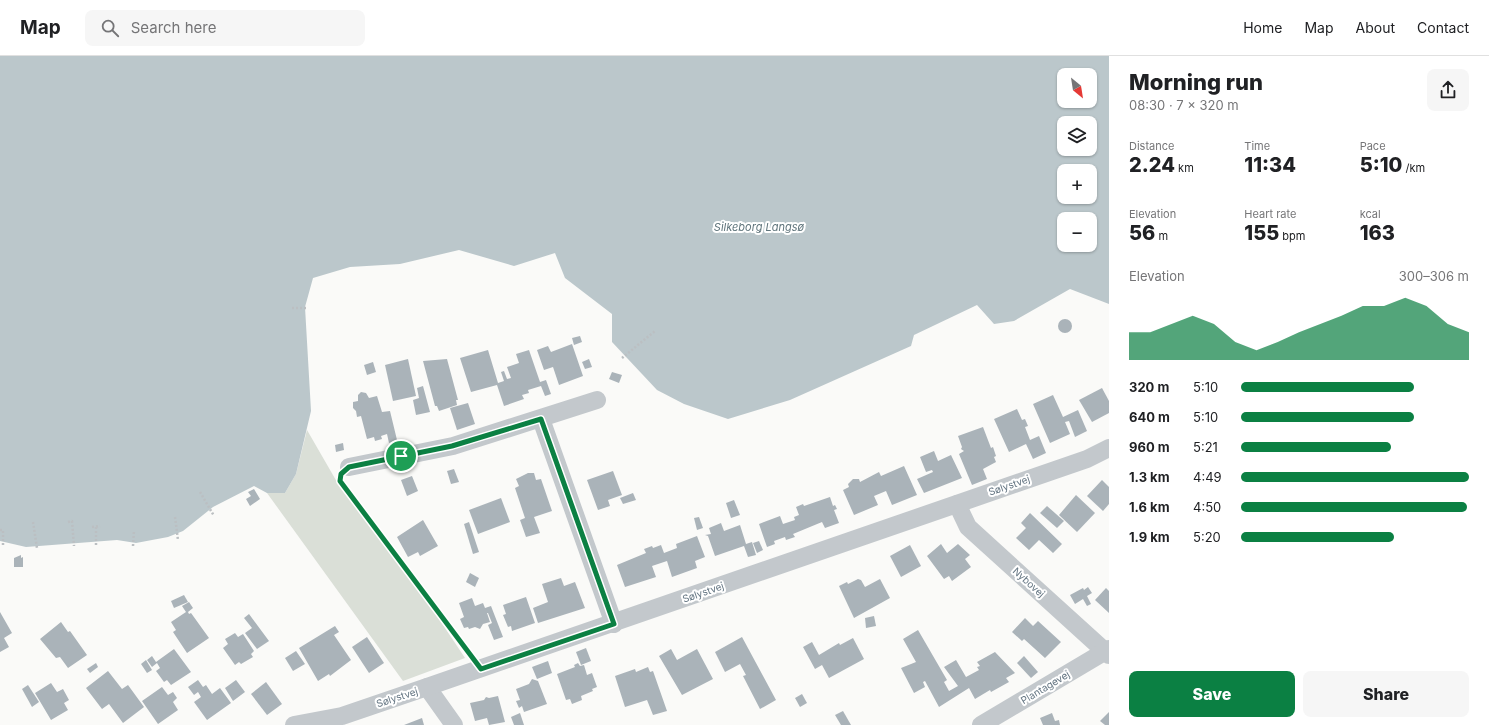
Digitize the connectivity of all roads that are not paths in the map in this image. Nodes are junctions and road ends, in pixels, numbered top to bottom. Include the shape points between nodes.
1 (597, 400) dead end
2 (541, 419) junction
3 (1109, 448) edge
4 (349, 467) road end
5 (957, 504) junction
6 (614, 624) junction
7 (1108, 652) edge
8 (427, 687) junction
9 (294, 725) edge
10 (454, 725) edge
11 (981, 725) edge

1 - 2 street
2 - 4 street via 452,446
2 - 6 street
3 - 5 street, Sølystvej
5 - 6 street, Sølystvej
5 - 7 street, Nybovej via 968,527
6 - 8 street, Sølystvej
7 - 11 street, Plantagevej
8 - 9 street, Sølystvej via 342,716
8 - 10 street

